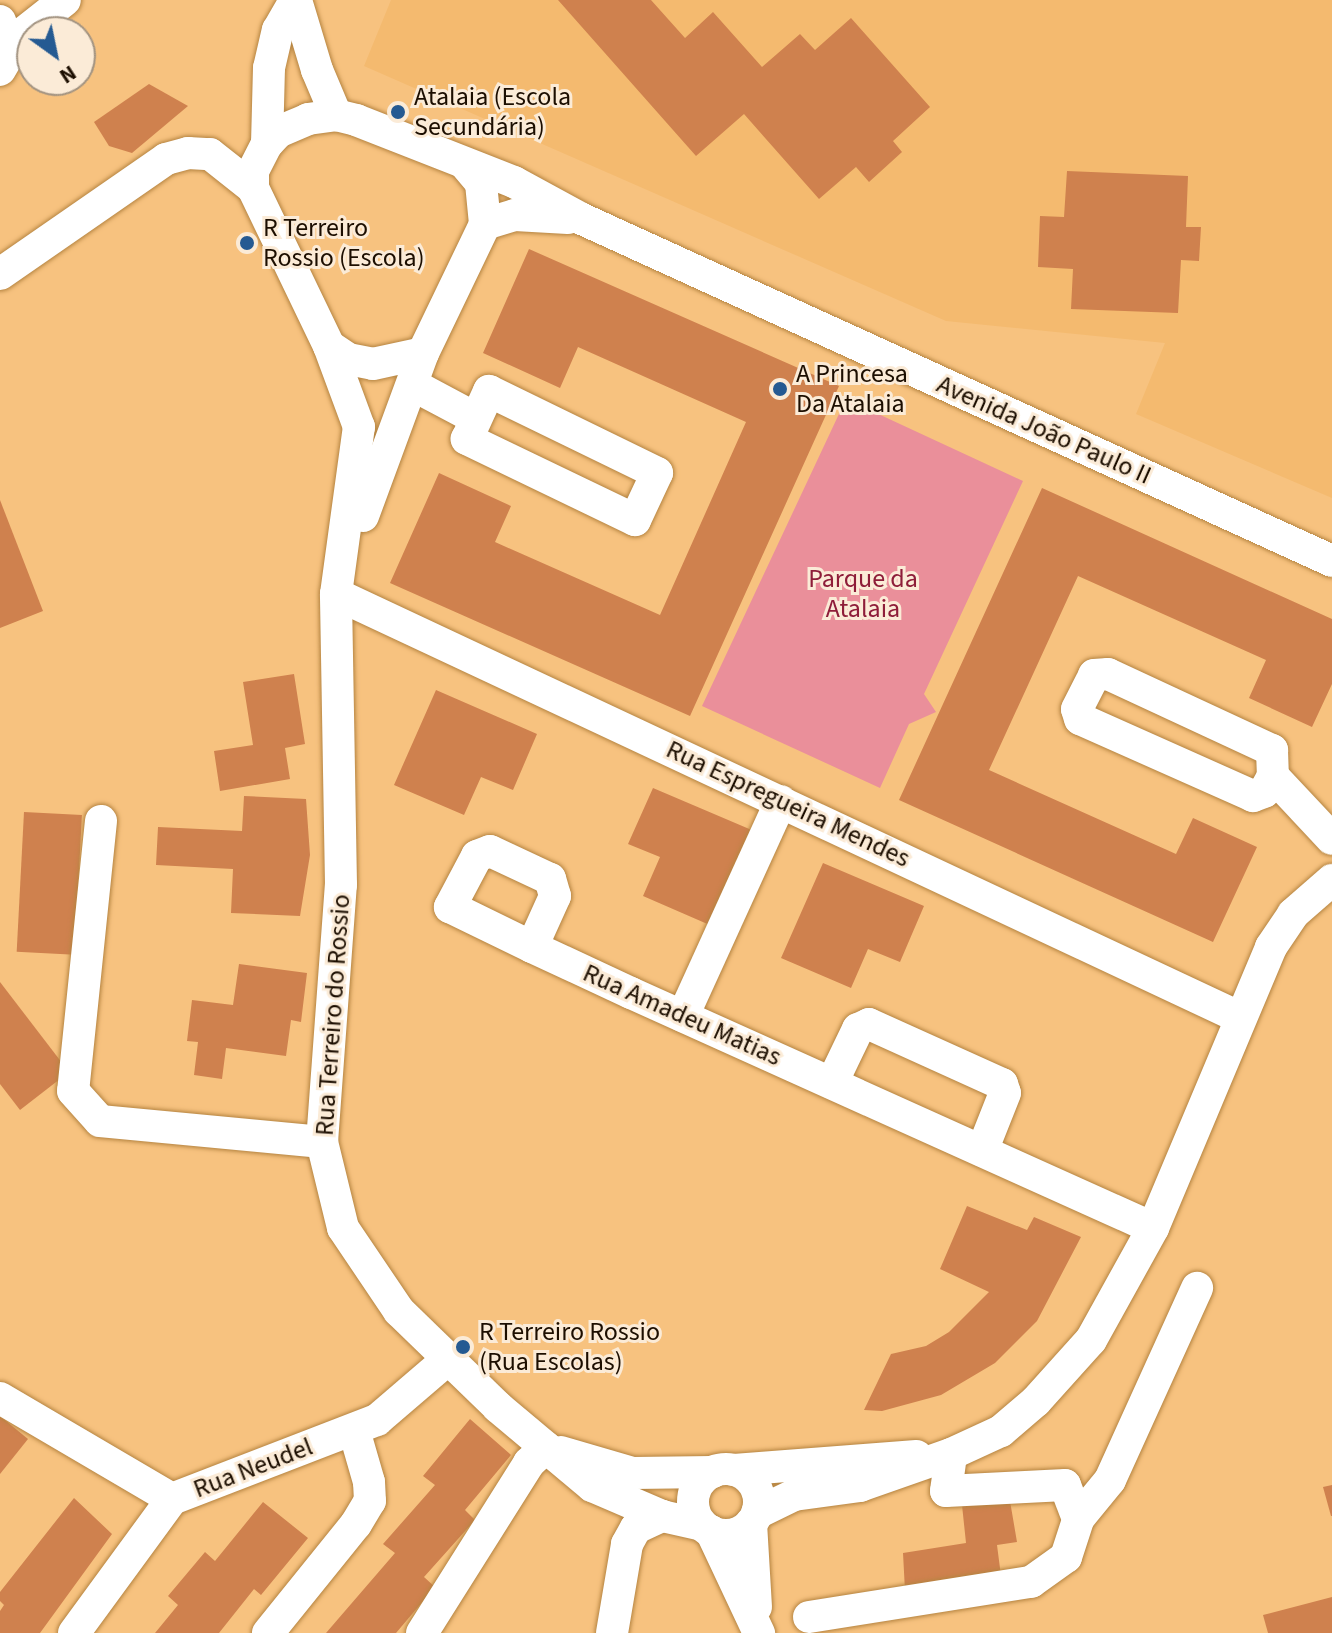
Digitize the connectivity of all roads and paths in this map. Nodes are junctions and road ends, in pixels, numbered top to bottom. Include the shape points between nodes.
1 (65, 0) edge
2 (296, 0) edge
3 (3, 45) edge
4 (336, 115) junction
5 (267, 144) junction
6 (466, 165) junction
7 (253, 188) junction
8 (582, 219) junction
9 (485, 224) junction
10 (0, 274) edge
11 (329, 346) junction
12 (423, 353) junction
13 (413, 385) junction
14 (475, 418) junction
15 (1332, 561) edge
16 (336, 594) junction
17 (1273, 776) junction
18 (781, 801) junction
19 (101, 821) dead end
20 (1332, 839) edge
21 (1332, 880) edge
22 (532, 947) junction
23 (683, 1016) junction
24 (1239, 1017) junction
25 (832, 1083) junction
26 (322, 1142) junction
27 (982, 1151) junction
28 (1153, 1228) junction
29 (1197, 1288) dead end
30 (447, 1360) junction
31 (0, 1398) edge
32 (354, 1430) junction
33 (546, 1447) junction
34 (951, 1454) junction
35 (723, 1471) junction
36 (172, 1499) junction
37 (662, 1516) junction
38 (754, 1518) junction
39 (1078, 1519) junction
40 (707, 1528) junction
41 (809, 1617) dead end
42 (74, 1633) edge
43 (268, 1633) edge
44 (422, 1633) edge
45 (612, 1633) edge
46 (759, 1633) edge

1 - 3 street
2 - 4 street
2 - 5 street via 278,30 269,68
4 - 5 street via 308,119 278,132
4 - 6 street
5 - 7 street via 253,171
6 - 8 street, Avenida João Paulo II via 514,182
6 - 9 street via 481,183
7 - 10 street via 210,154 166,159
7 - 11 street
8 - 9 street, Avenida João Paulo II via 515,215
8 - 15 street, Avenida João Paulo II
9 - 12 street
11 - 12 street via 348,359 373,364
11 - 16 street, Rua Terreiro do Rossio via 359,427
12 - 13 street, Rua Terreiro do Rossio
13 - 14 street
13 - 16 street, Rua Terreiro do Rossio
14 - 14 street via 467,439 635,520 657,473 489,391
16 - 18 street, Rua Espregueira Mendes
16 - 26 street, Rua Terreiro do Rossio via 341,885
17 - 17 street via 1264,792 1253,796 1080,719 1077,709 1094,675 1108,674 1272,750
17 - 20 street
18 - 23 street
18 - 24 street, Rua Espregueira Mendes
19 - 26 street via 73,1091 100,1121
21 - 24 street via 1293,914 1271,947
22 - 22 street, Rua Amadeu Matias via 450,907 477,856 490,851 550,879 555,896
22 - 23 street, Rua Amadeu Matias
23 - 25 street, Rua Amadeu Matias
24 - 28 street
25 - 27 street, Rua Amadeu Matias
25 - 27 street via 858,1029 869,1024 1002,1084 1005,1093
26 - 30 street, Rua Terreiro do Rossio via 343,1228 399,1311
27 - 28 street, Rua Amadeu Matias
28 - 34 street via 1091,1340 1001,1431
29 - 39 street via 1110,1480
30 - 32 street, Rua Neudel via 377,1420
30 - 33 street, Rua Terreiro do Rossio
31 - 36 street
32 - 36 street, Rua Neudel
32 - 43 street via 370,1501
33 - 35 street via 633,1473
33 - 37 street, Rua Terreiro do Rossio via 592,1486
33 - 44 street via 529,1463
34 - 35 street
34 - 38 street via 860,1486 794,1495
34 - 39 street via 946,1491 1065,1485
35 - 38 street via 753,1482 758,1492
35 - 40 street via 704,1478 694,1496 696,1516
36 - 42 street, Rua Neudel
37 - 40 street, Rua Terreiro do Rossio
37 - 45 street via 636,1528 627,1544
38 - 40 street via 733,1534
38 - 46 street
39 - 41 street via 1066,1557 1031,1582
40 - 46 street

